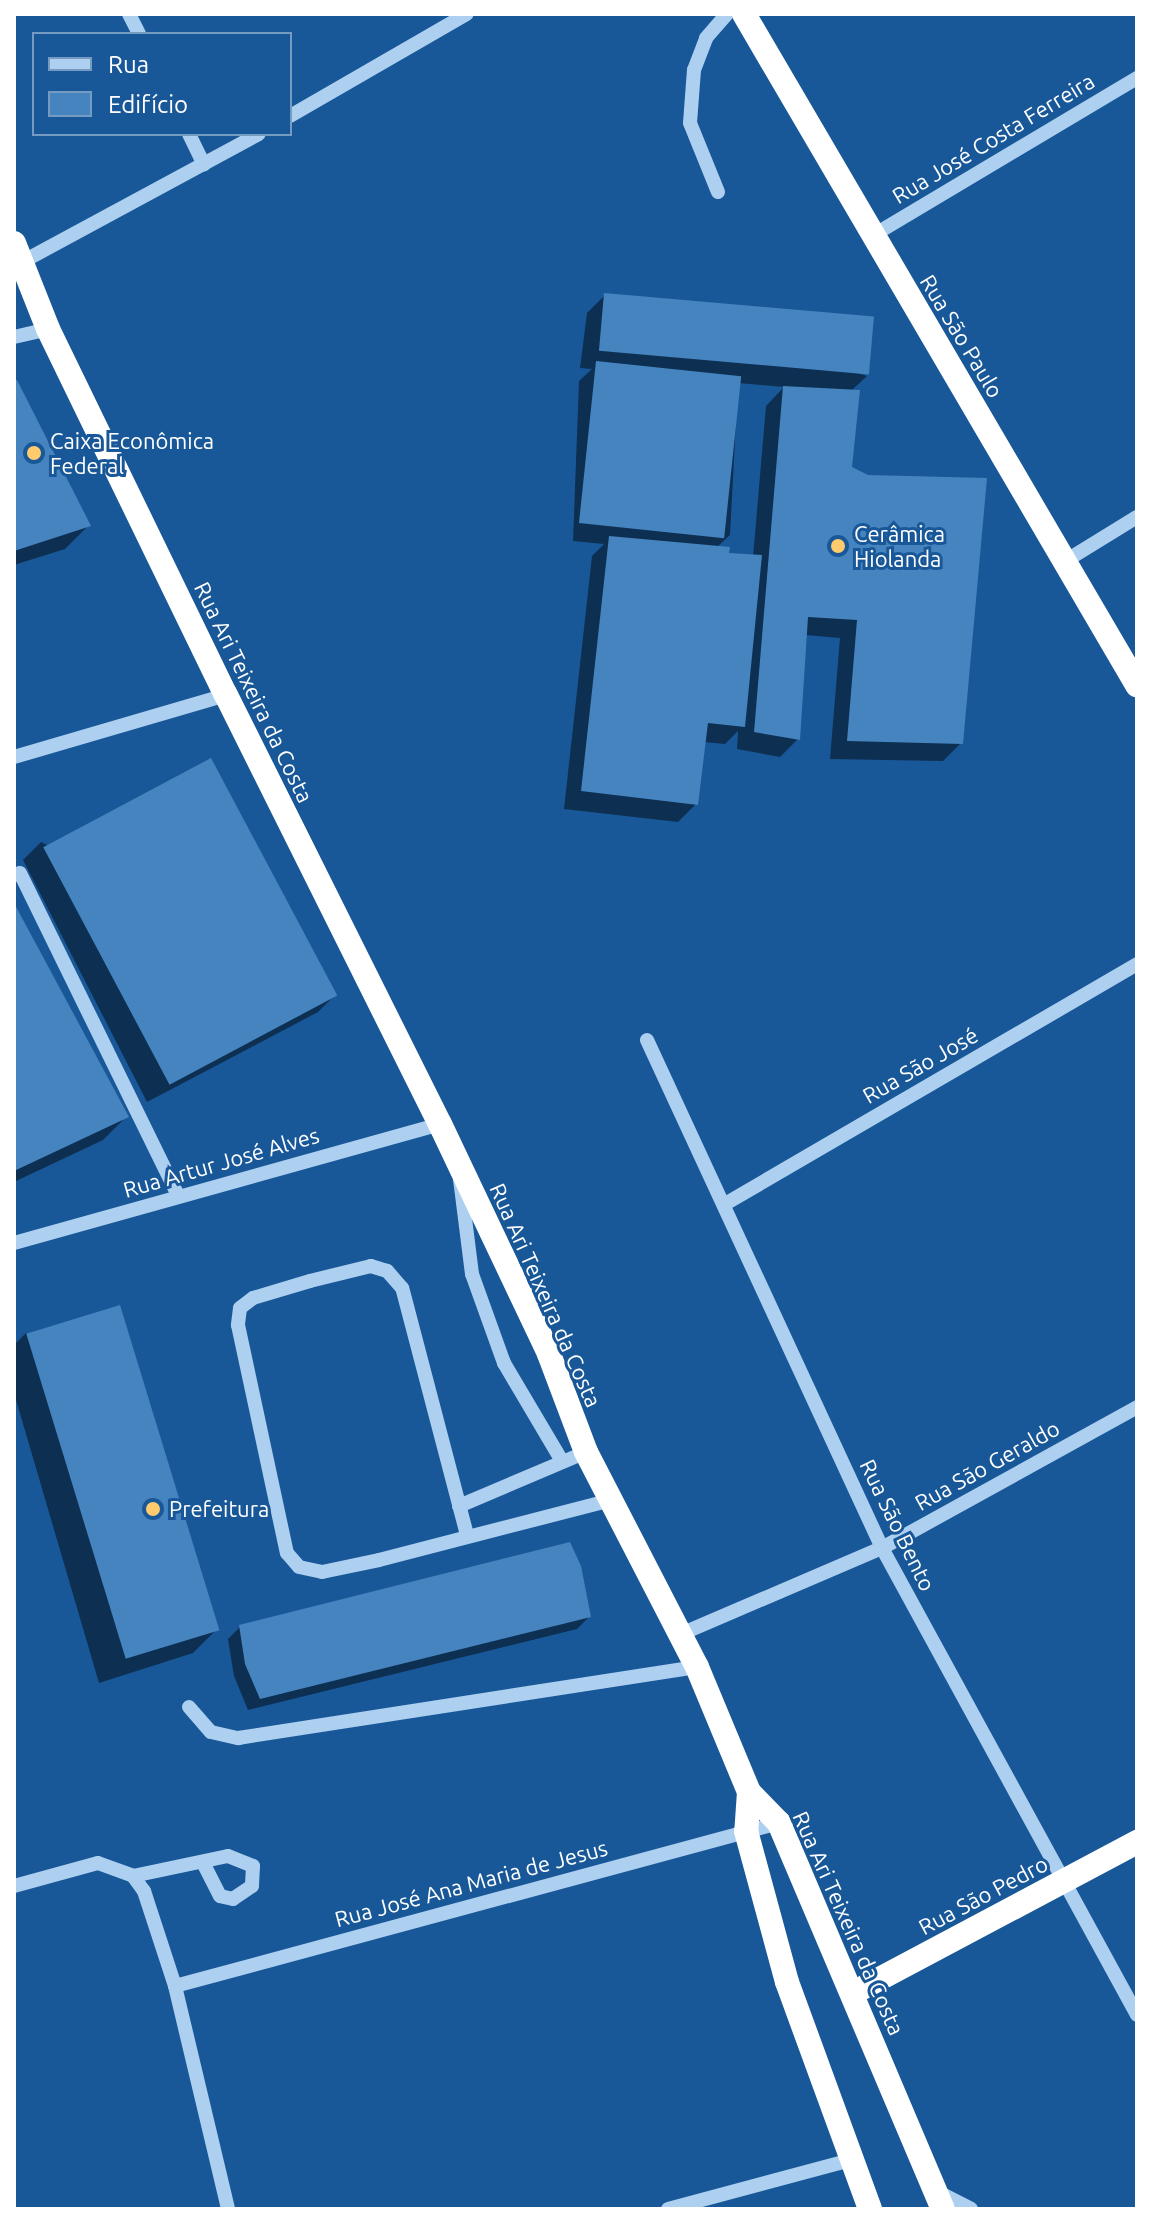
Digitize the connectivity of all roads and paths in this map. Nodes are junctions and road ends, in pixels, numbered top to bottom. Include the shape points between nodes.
1 (129, 14) edge
2 (467, 14) edge
3 (727, 14) edge
4 (744, 14) edge
5 (138, 32) edge
6 (1137, 78) edge
7 (292, 115) edge
8 (190, 136) edge
9 (255, 136) edge
10 (204, 165) junction
11 (718, 192) dead end
12 (872, 236) junction
13 (18, 253) edge
14 (48, 329) junction
15 (14, 337) edge
16 (1137, 517) edge
17 (1067, 560) junction
18 (1137, 685) edge
19 (226, 695) junction
20 (14, 757) edge
21 (14, 875) edge
22 (1137, 964) edge
23 (647, 1040) dead end
24 (440, 1124) junction
25 (457, 1159) junction
26 (178, 1196) junction
27 (725, 1204) junction
28 (14, 1243) edge
29 (1137, 1407) edge
30 (586, 1452) junction
31 (562, 1461) junction
32 (611, 1500) junction
33 (459, 1506) junction
34 (467, 1535) junction
35 (882, 1548) junction
36 (681, 1634) junction
37 (697, 1667) junction
38 (189, 1707) dead end
39 (749, 1792) junction
40 (779, 1823) junction
41 (746, 1831) junction
42 (1137, 1842) edge
43 (203, 1863) dead end
44 (133, 1876) junction
45 (1063, 1882) junction
46 (14, 1886) edge
47 (175, 1986) junction
48 (853, 1993) junction
49 (1137, 2015) edge
50 (855, 2159) junction
51 (940, 2200) edge
52 (865, 2208) edge
53 (228, 2209) edge
54 (668, 2209) edge
55 (971, 2209) edge

1 - 5 street
2 - 7 street
3 - 11 street via 706,38 694,70 690,123
4 - 12 highway, Rua São Paulo
6 - 12 street, Rua José Costa Ferreira
8 - 10 street
9 - 10 street
10 - 13 street
12 - 17 highway, Rua São Paulo
13 - 14 highway, Rua Ari Teixeira da Costa
14 - 15 street
14 - 19 highway, Rua Ari Teixeira da Costa
16 - 17 street
17 - 18 highway, Rua São Paulo
19 - 20 street
19 - 24 highway, Rua Ari Teixeira da Costa
21 - 26 street via 20,873
22 - 27 street, Rua São José
23 - 27 street, Rua São Bento
24 - 25 highway, Rua Ari Teixeira da Costa
24 - 26 street, Rua Artur José Alves
25 - 30 highway, Rua Ari Teixeira da Costa via 549,1354
25 - 31 street, Rua Ari Teixeira da Costa via 472,1274 504,1363
26 - 28 street, Rua Artur José Alves
27 - 35 street, Rua São Bento
29 - 35 street, Rua São Geraldo
30 - 31 street
30 - 32 highway, Rua Ari Teixeira da Costa
31 - 33 street
32 - 34 street
32 - 36 highway, Rua Ari Teixeira da Costa
33 - 34 street
33 - 34 street via 402,1288 387,1271 371,1266 310,1281 253,1298 240,1308 238,1325 287,1553 299,1567 322,1572
35 - 36 street, Rua São Geraldo
35 - 45 street, Rua São Bento
36 - 37 highway, Rua Ari Teixeira da Costa
37 - 38 street via 238,1738 211,1732
37 - 39 highway, Rua Ari Teixeira da Costa
39 - 40 highway, Rua Ari Teixeira da Costa
39 - 41 highway
40 - 41 street, Rua José Ana Maria de Jesus
40 - 48 highway, Rua Ari Teixeira da Costa
41 - 47 street, Rua José Ana Maria de Jesus
41 - 50 highway via 787,1982
42 - 45 highway, Rua São Pedro
43 - 44 street
44 - 46 street via 98,1863
44 - 47 street via 144,1891
45 - 48 highway, Rua São Pedro
45 - 49 street, Rua São Bento
47 - 53 street
48 - 51 highway, Rua Ari Teixeira da Costa
50 - 52 highway
50 - 54 street
51 - 55 street

